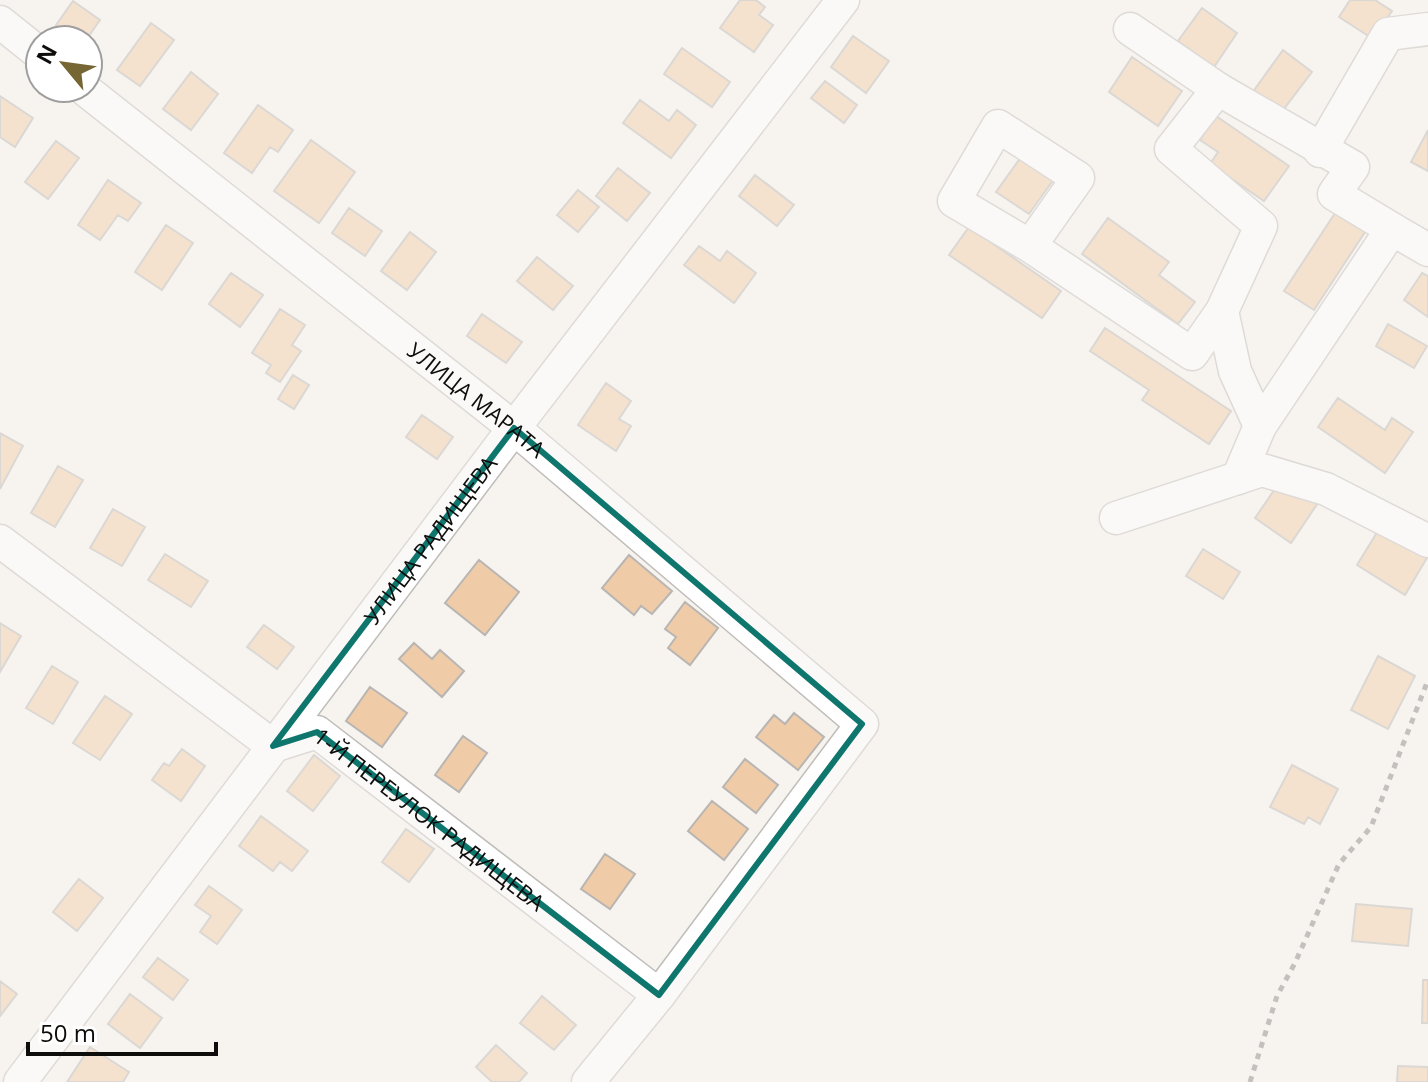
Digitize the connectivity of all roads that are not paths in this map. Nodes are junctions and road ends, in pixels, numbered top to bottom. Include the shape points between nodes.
1 (843, 0) edge
2 (0, 22) edge
3 (1130, 29) dead end
4 (1428, 29) edge
5 (24, 41) edge
6 (1218, 89) junction
7 (103, 104) edge
8 (1320, 151) junction
9 (1392, 229) junction
10 (1030, 246) dead end
11 (1428, 250) edge
12 (1222, 311) junction
13 (1260, 426) junction
14 (514, 428) junction
15 (1238, 478) junction
16 (1116, 518) dead end
17 (0, 541) edge
18 (1428, 541) edge
19 (273, 746) junction
20 (659, 995) junction
21 (20, 1082) edge
22 (588, 1082) edge

1 - 14 street, УЛИЦА РАДИЩЕВА
2 - 5 street
3 - 6 street
4 - 8 street via 1388,34
6 - 8 street
6 - 12 street via 1171,149 1261,226
7 - 14 street, УЛИЦА МАРАТА
8 - 9 street via 1353,167 1334,194
9 - 11 street
9 - 13 street
10 - 12 street via 1192,354
12 - 13 street via 1235,371
13 - 15 street
14 - 19 street, УЛИЦА РАДИЩЕВА
14 - 20 street, УЛИЦА МАРАТА via 862,724
15 - 16 street
15 - 18 street via 1262,470 1326,489
17 - 19 street
19 - 20 street, 1-Й ПЕРЕУЛОК РАДИЩЕВА via 317,732
19 - 21 street, УЛИЦА РАДИЩЕВА
20 - 22 street

